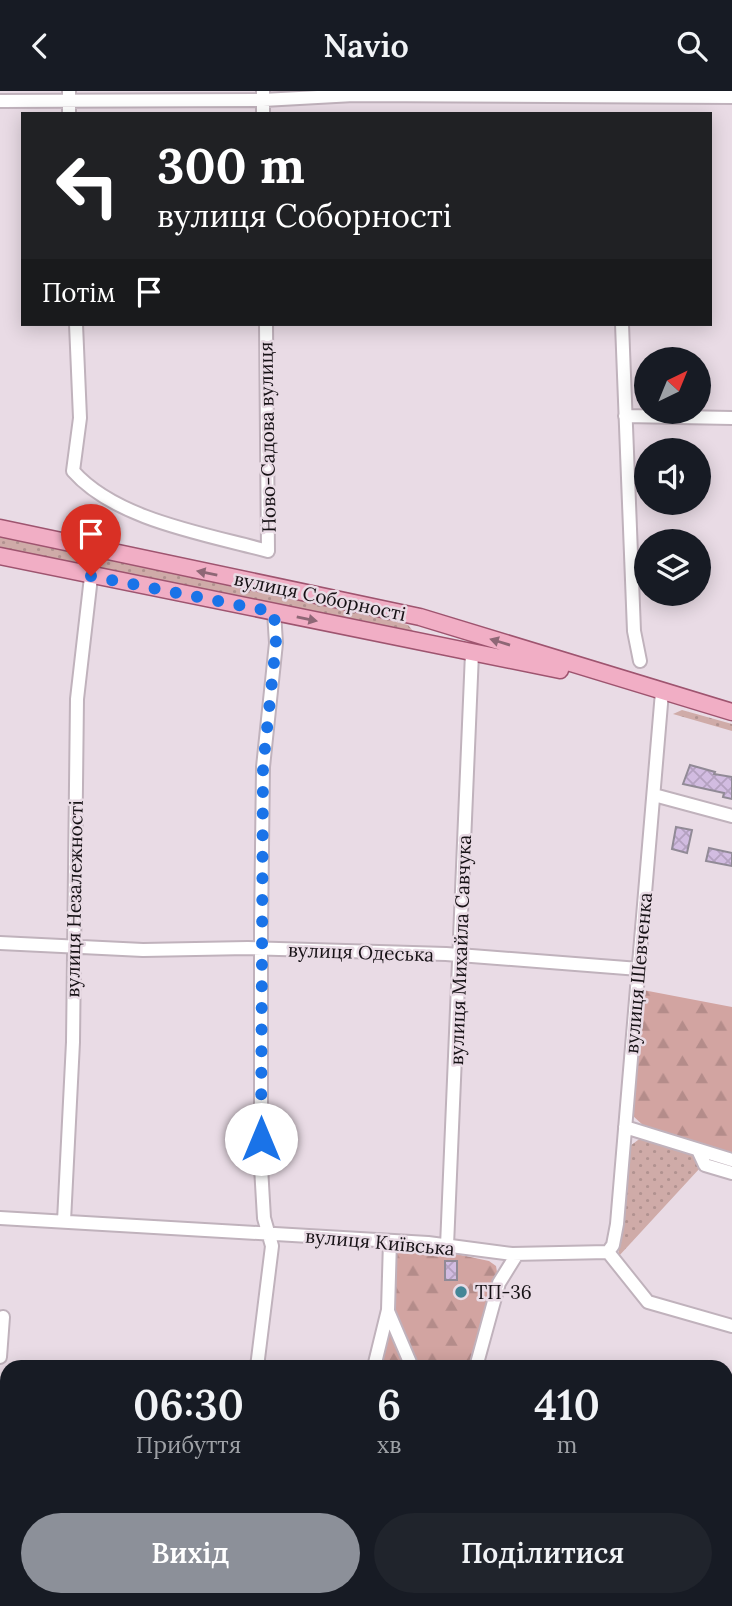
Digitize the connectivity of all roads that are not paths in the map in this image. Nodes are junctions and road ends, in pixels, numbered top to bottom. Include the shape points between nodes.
1 (454, 94) edge
2 (612, 95) edge
3 (263, 96) edge
4 (732, 97) edge
5 (0, 101) edge
6 (69, 102) edge
7 (76, 326) edge
8 (265, 326) edge
9 (622, 326) edge
10 (625, 416) junction
11 (732, 418) edge
12 (0, 528) edge
13 (0, 556) edge
14 (91, 576) junction
15 (274, 612) junction
16 (472, 653) junction
17 (640, 661) dead end
18 (635, 684) junction
19 (662, 692) junction
20 (732, 712) edge
21 (653, 795) junction
22 (732, 816) edge
23 (0, 943) edge
24 (73, 945) junction
25 (260, 948) junction
26 (460, 956) junction
27 (639, 969) junction
28 (625, 1126) junction
29 (698, 1150) junction
30 (732, 1160) edge
31 (732, 1173) edge
32 (0, 1218) edge
33 (64, 1221) junction
34 (269, 1233) junction
35 (390, 1241) junction
36 (447, 1246) junction
37 (608, 1252) junction
38 (517, 1254) junction
39 (388, 1310) junction
40 (3, 1317) dead end
41 (732, 1326) edge
42 (0, 1357) edge
43 (258, 1360) edge
44 (376, 1360) edge
45 (409, 1360) edge
46 (478, 1360) edge

1 - 2 street
1 - 3 street
2 - 4 street
3 - 6 street
5 - 6 street
7 - 8 street, Ново-Садова вулиця via 80,418 73,471 85,484 137,515 268,551
9 - 10 street
10 - 11 street
10 - 17 street via 634,631
18 -> 12 main road, вулиця Соборності via 420,617
13 - 14 main road, вулиця Соборності
14 - 15 main road, вулиця Соборності
14 - 24 street, вулиця Незалежності via 77,699
15 -> 16 main road, вулиця Соборності
15 - 25 street via 276,643 263,767
16 - 18 main road, вулиця Соборності
16 - 26 street, вулиця Михайла Савчука
18 - 19 main road, вулиця Соборності
19 - 20 main road, вулиця Соборності
19 - 21 street, вулиця Шевченка
21 - 22 street
21 - 27 street, вулиця Шевченка
23 - 24 street, вулиця Одеська
24 - 25 street, вулиця Одеська via 143,950
24 - 33 street, вулиця Незалежності
25 - 26 street, вулиця Одеська
25 - 34 street via 261,1167
26 - 27 street, вулиця Одеська
26 - 36 street, вулиця Михайла Савчука
27 - 28 street, вулиця Шевченка
28 - 29 street
28 - 37 street, вулиця Шевченка via 615,1236
29 - 30 street
29 - 31 street via 705,1165
32 - 33 street, вулиця Київська
33 - 34 street, вулиця Київська
34 - 35 street, вулиця Київська
34 - 43 street via 272,1246
35 - 36 street, вулиця Київська
35 - 39 street
36 - 38 street, вулиця Київська
37 - 38 street, вулиця Київська
37 - 41 street via 648,1302
38 - 46 street via 499,1283
39 - 44 street
39 - 45 street
40 - 42 street

